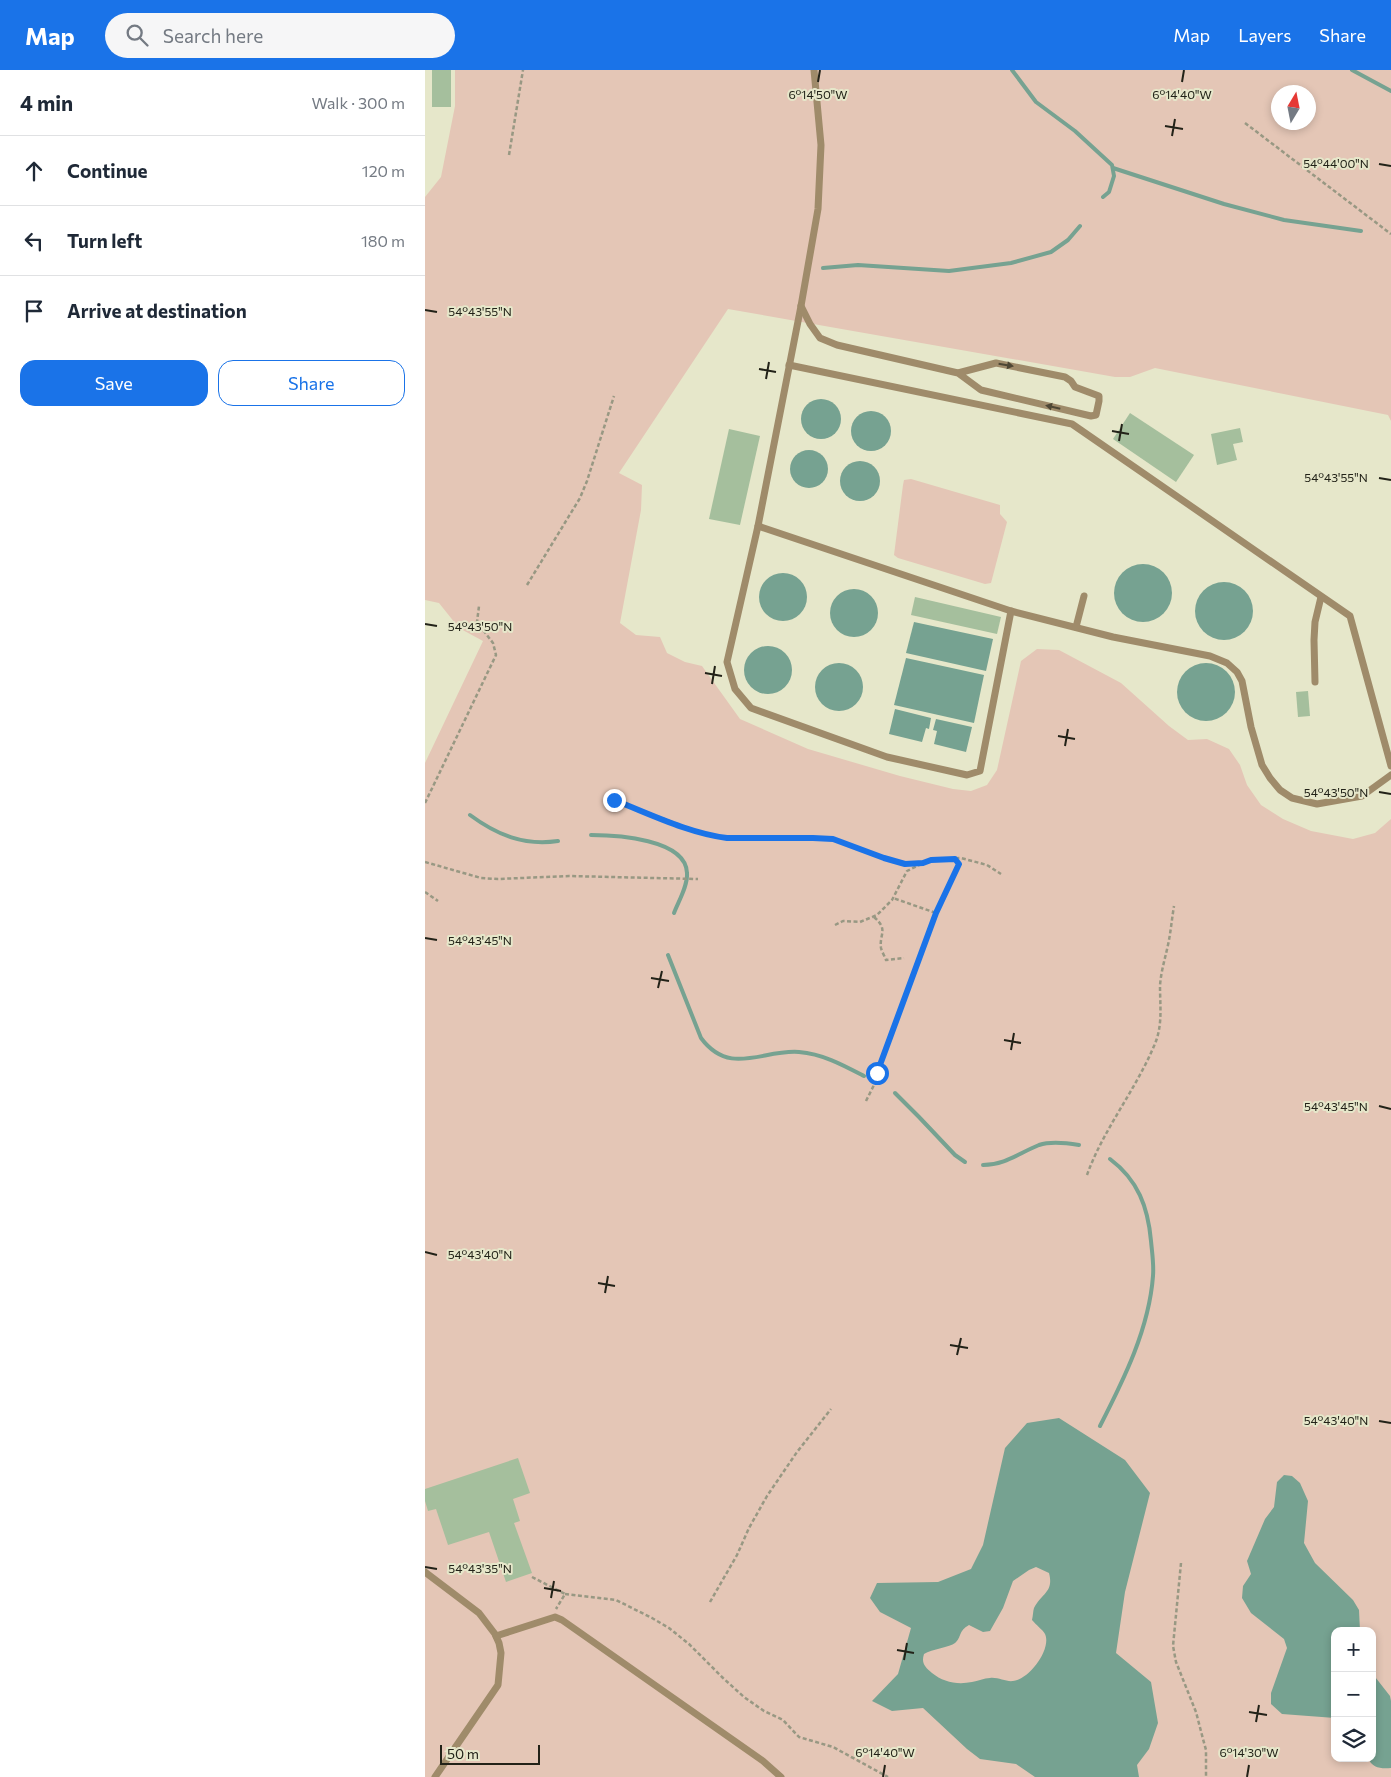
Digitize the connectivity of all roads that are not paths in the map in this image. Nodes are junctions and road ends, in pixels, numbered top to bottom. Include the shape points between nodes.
1 (814, 70) edge
2 (801, 306) junction
3 (789, 365) junction
4 (958, 373) junction
5 (758, 526) junction
6 (1084, 596) dead end
7 (1321, 597) junction
8 (1011, 611) junction
9 (1076, 627) junction
10 (1315, 682) dead end
11 (1391, 766) edge
12 (1391, 775) edge
13 (425, 1572) edge
14 (496, 1636) junction
15 (435, 1777) edge
16 (781, 1777) edge

1 - 2 lane via 821,145 818,210
2 - 3 lane
2 - 4 lane via 820,338 837,345
3 - 5 lane
3 - 7 lane via 1072,424
4 -> 4 lane via 996,363 1065,377 1075,387 1099,396 1096,415 981,390
5 - 8 lane
5 - 8 lane via 727,662 735,689 751,708 887,758 967,775 981,770
6 - 9 lane
7 - 10 lane via 1313,640
7 - 11 lane via 1350,616
8 - 9 lane
9 - 12 lane via 1210,656 1227,663 1242,681 1262,765 1280,790 1292,798 1317,804 1362,796
13 - 14 lane via 479,1613
14 - 15 lane via 501,1653 498,1685
14 - 16 lane via 550,1618 562,1620 763,1761

